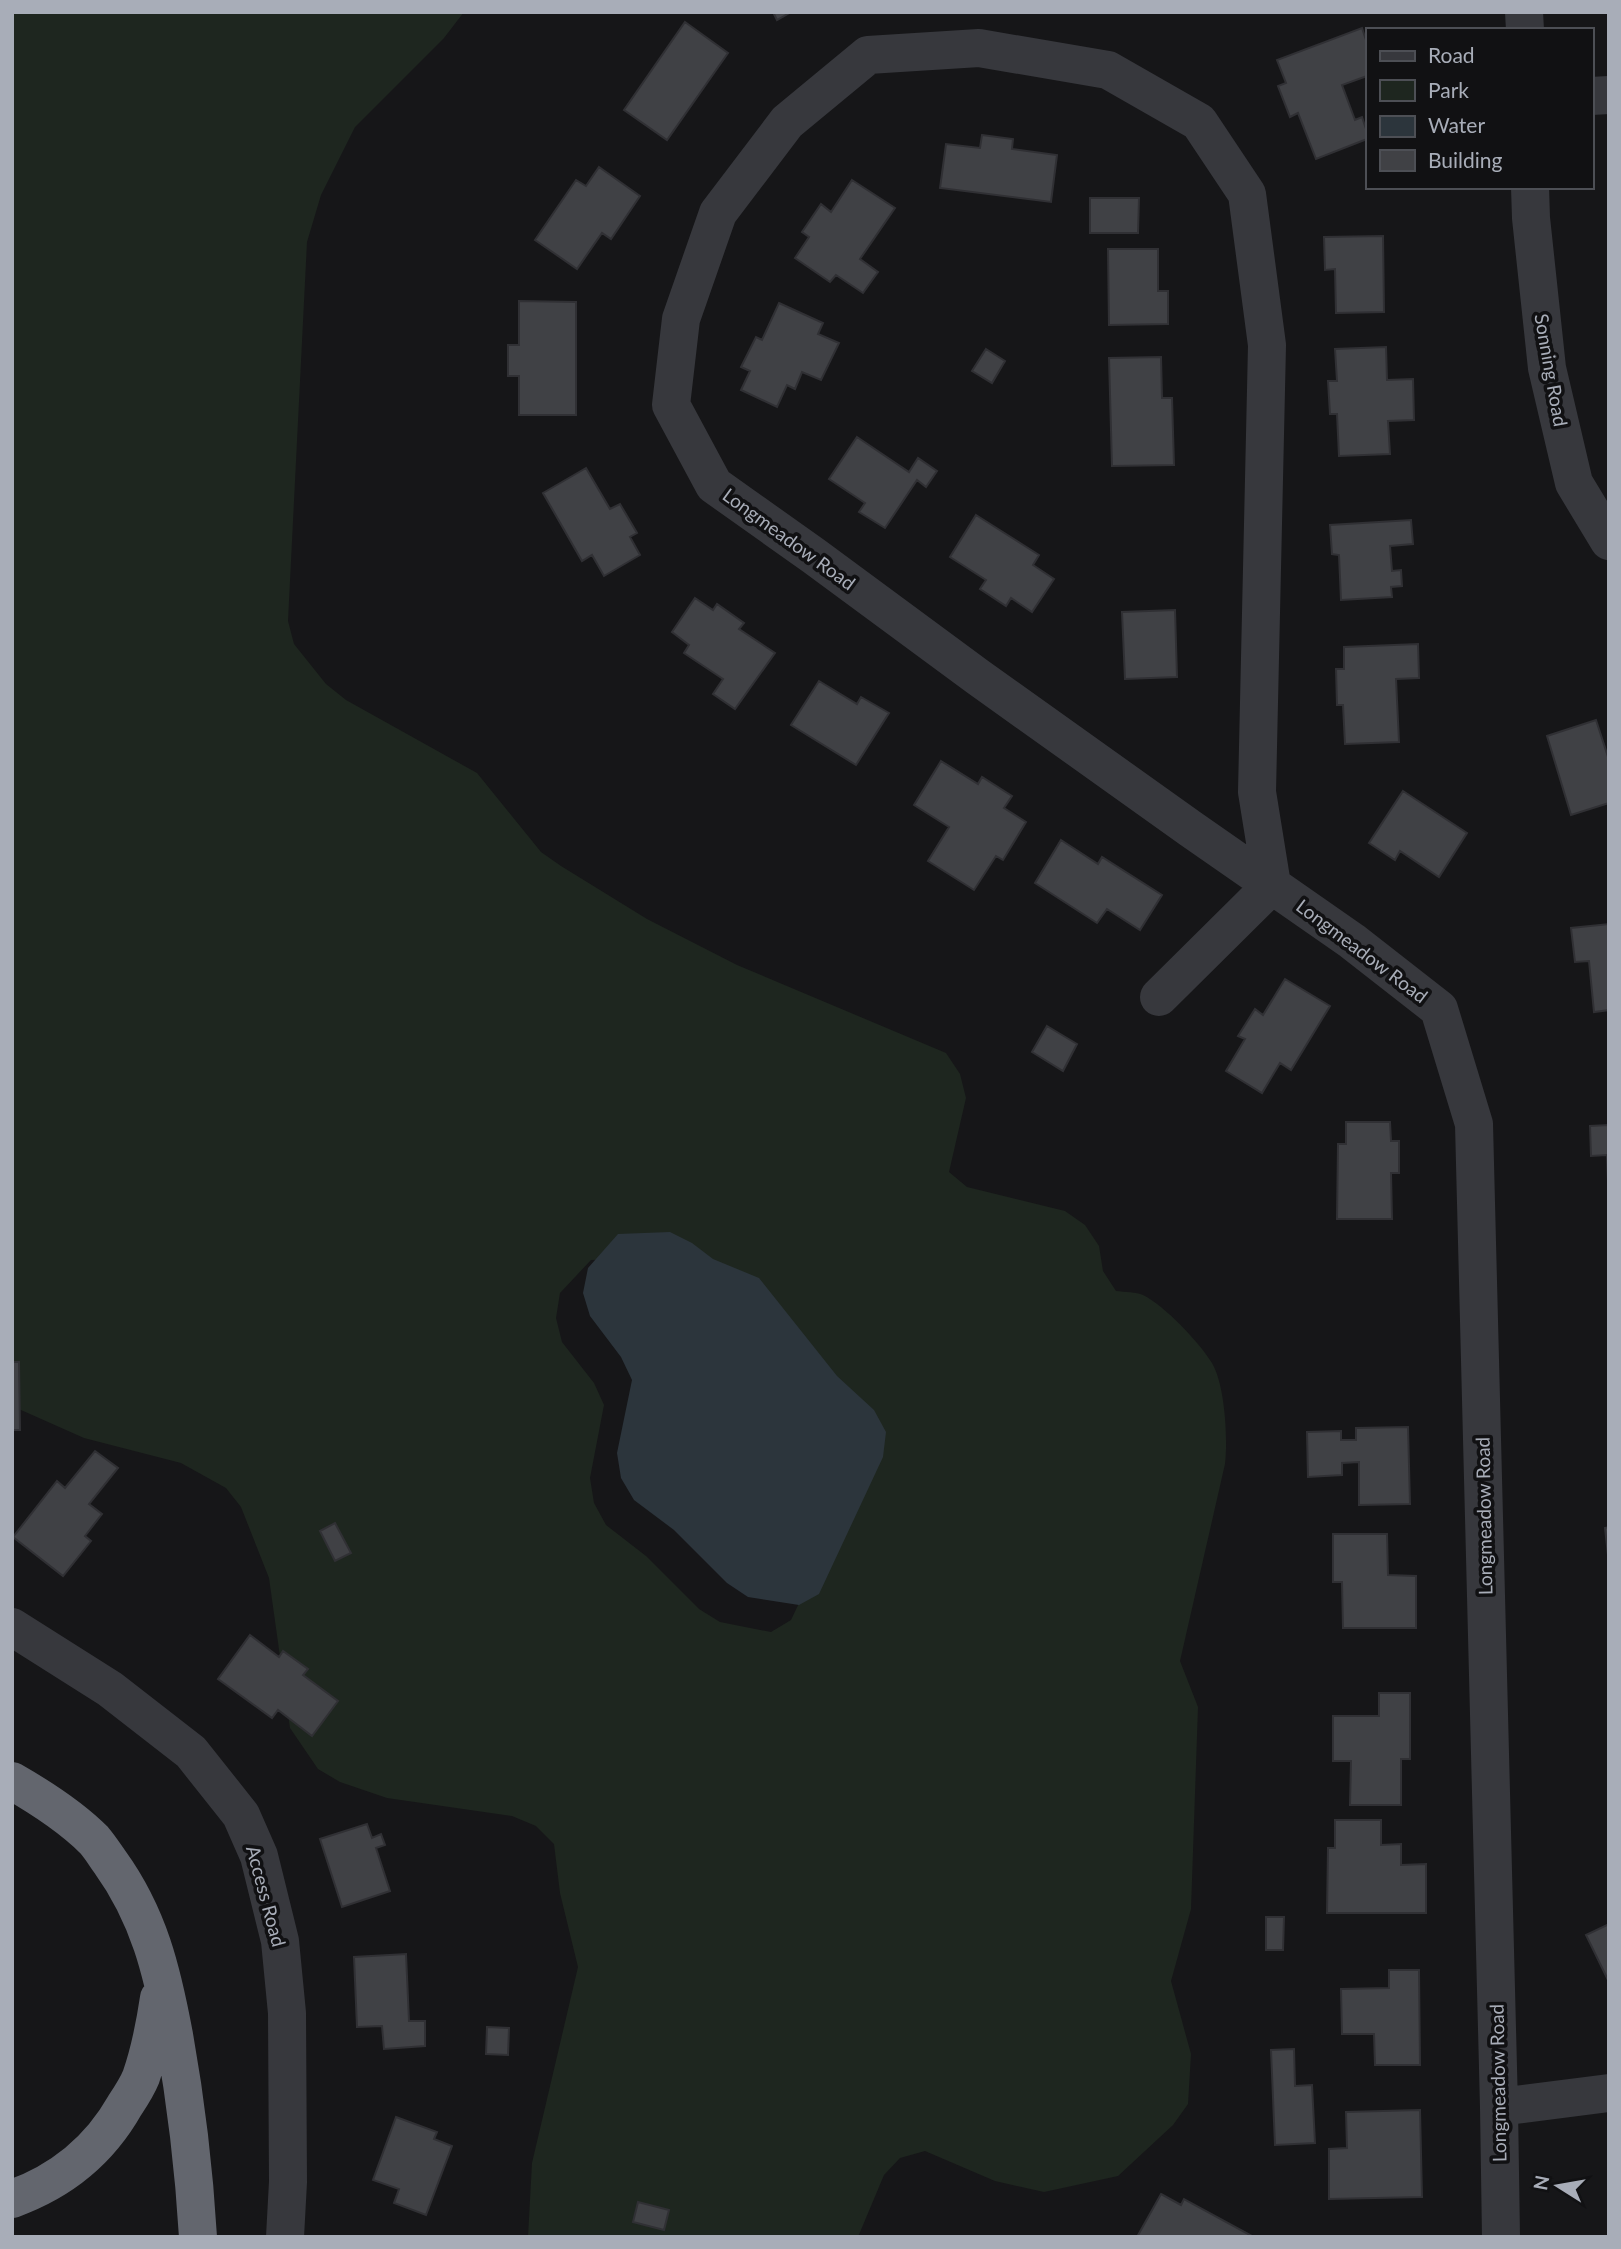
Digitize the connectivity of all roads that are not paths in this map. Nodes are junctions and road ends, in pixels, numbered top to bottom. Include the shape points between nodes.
1 (1530, 189) edge
2 (1609, 541) edge
3 (1272, 885) junction
4 (1159, 997) dead end
5 (12, 1627) edge
6 (14, 1782) edge
7 (163, 1975) junction
8 (1609, 2093) edge
9 (1499, 2107) junction
10 (12, 2199) edge
11 (198, 2237) edge
12 (285, 2237) edge
13 (1501, 2237) edge

1 - 2 street, Sonning Road via 1547,368 1574,483
3 - 3 street, Longmeadow Road via 714,485 671,405 681,319 718,213 787,122 868,55 979,48 1108,70 1199,122 1247,194 1267,345 1257,792
3 - 4 street
3 - 9 street, Longmeadow Road via 1439,1009 1474,1124
5 - 12 street, Access Road via 110,1689 191,1752 246,1826 259,1856 282,1953 287,2013
6 - 7 highway via 94,1841 128,1886
7 - 10 highway via 154,2035 140,2080 112,2128 80,2163 39,2190
7 - 11 highway via 186,2098
8 - 9 street
9 - 13 street, Longmeadow Road

